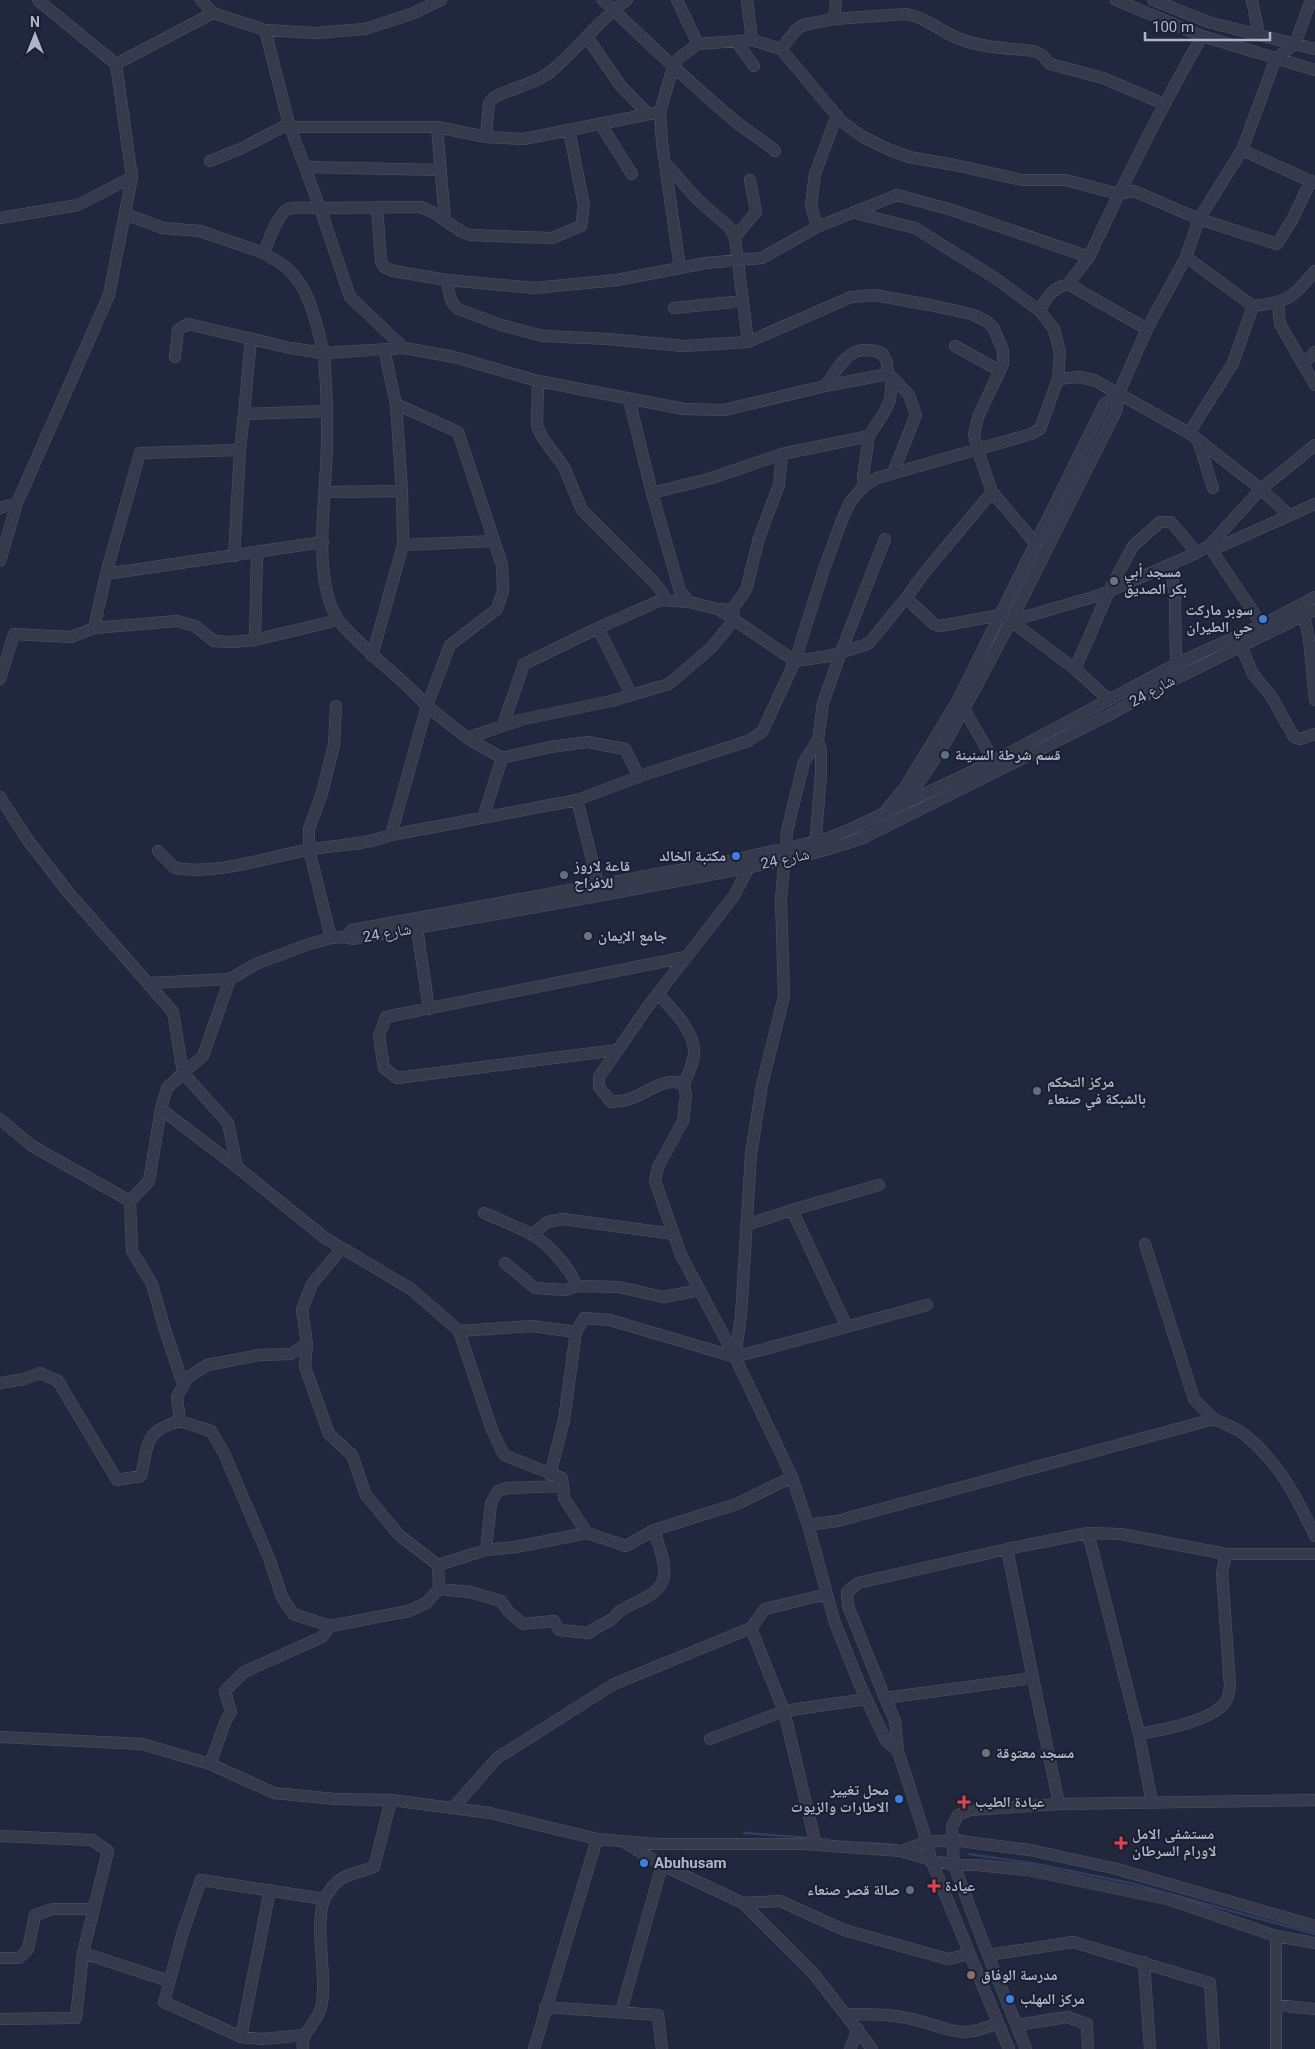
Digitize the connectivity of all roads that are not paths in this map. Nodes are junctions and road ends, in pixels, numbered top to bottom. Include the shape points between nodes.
1 (38, 0) edge
2 (201, 0) edge
3 (441, 0) edge
4 (603, 0) edge
5 (627, 0) edge
6 (677, 0) edge
7 (747, 0) edge
8 (836, 0) edge
9 (1116, 0) edge
10 (1153, 0) edge
11 (1252, 0) edge
12 (1310, 1) edge
13 (613, 10) junction
14 (214, 13) junction
15 (834, 19) junction
16 (265, 30) junction
17 (1260, 35) junction
18 (1202, 36) junction
19 (587, 37) junction
20 (752, 40) junction
21 (736, 42) junction
22 (698, 44) junction
23 (1295, 44) junction
24 (781, 49) junction
25 (1315, 49) edge
26 (1276, 58) junction
27 (116, 64) junction
28 (754, 66) dead end
29 (673, 68) junction
30 (1315, 70) edge
31 (1164, 104) junction
32 (660, 112) junction
33 (648, 114) junction
34 (837, 115) junction
35 (289, 124) junction
36 (601, 124) junction
37 (436, 127) junction
38 (569, 130) junction
39 (486, 137) junction
40 (1242, 150) junction
41 (775, 151) dead end
42 (210, 161) dead end
43 (666, 164) junction
44 (305, 167) junction
45 (440, 170) junction
46 (632, 174) dead end
47 (132, 177) junction
48 (750, 180) dead end
49 (1313, 182) edge
50 (1119, 194) junction
51 (320, 208) junction
52 (377, 208) junction
53 (855, 213) junction
54 (125, 214) junction
55 (0, 218) edge
56 (1199, 219) junction
57 (445, 221) junction
58 (817, 227) junction
59 (735, 237) junction
60 (264, 253) junction
61 (1089, 257) junction
62 (1186, 257) junction
63 (739, 260) junction
64 (680, 268) junction
65 (1315, 271) edge
66 (447, 280) junction
67 (1068, 284) junction
68 (743, 301) junction
69 (1278, 303) junction
70 (1253, 306) junction
71 (674, 308) dead end
72 (1040, 311) junction
73 (1147, 329) junction
74 (251, 339) junction
75 (748, 342) junction
76 (955, 346) dead end
77 (404, 348) junction
78 (384, 349) junction
79 (1315, 352) edge
80 (324, 353) junction
81 (175, 357) dead end
82 (1304, 363) junction
83 (1000, 372) junction
84 (890, 375) junction
85 (1058, 379) junction
86 (538, 381) junction
87 (1315, 385) edge
88 (825, 386) junction
89 (1118, 395) junction
90 (629, 399) junction
91 (396, 404) junction
92 (327, 411) junction
93 (244, 414) junction
94 (1189, 433) junction
95 (868, 436) junction
96 (1198, 440) junction
97 (1315, 446) edge
98 (976, 448) junction
99 (240, 450) junction
100 (782, 454) junction
101 (893, 473) junction
102 (864, 486) junction
103 (1213, 488) dead end
104 (1261, 489) junction
105 (402, 491) junction
106 (326, 492) junction
107 (992, 492) junction
108 (652, 493) junction
109 (17, 503) junction
110 (1315, 504) edge
111 (0, 508) edge
112 (1289, 515) junction
113 (886, 539) dead end
114 (492, 540) junction
115 (323, 542) junction
116 (1036, 544) junction
117 (403, 545) junction
118 (1210, 548) junction
119 (257, 552) junction
120 (1197, 552) junction
121 (234, 556) junction
122 (0, 561) edge
123 (1172, 564) junction
124 (106, 574) junction
125 (1109, 590) junction
126 (1315, 597) edge
127 (906, 598) junction
128 (665, 600) junction
129 (689, 602) junction
130 (1315, 610) edge
131 (734, 614) junction
132 (1304, 616) junction
133 (1006, 618) junction
134 (338, 620) junction
135 (1262, 625) junction
136 (94, 628) junction
137 (598, 628) junction
138 (256, 640) junction
139 (1241, 646) junction
140 (841, 652) junction
141 (372, 656) junction
142 (795, 661) junction
143 (1176, 664) junction
144 (1075, 669) junction
145 (0, 679) edge
146 (631, 694) junction
147 (1109, 700) junction
148 (1315, 700) edge
149 (961, 704) junction
150 (336, 706) dead end
151 (427, 706) junction
152 (503, 725) junction
153 (1315, 734) edge
154 (467, 738) junction
155 (818, 740) junction
156 (502, 758) junction
157 (994, 761) junction
158 (640, 777) junction
159 (918, 777) junction
160 (906, 786) junction
161 (0, 797) edge
162 (577, 800) junction
163 (923, 801) junction
164 (905, 803) junction
165 (884, 812) junction
166 (483, 818) junction
167 (880, 829) junction
168 (391, 835) junction
169 (815, 841) junction
170 (309, 850) junction
171 (158, 851) dead end
172 (785, 853) junction
173 (814, 853) junction
174 (749, 862) junction
175 (600, 890) junction
176 (417, 928) junction
177 (344, 937) junction
178 (331, 938) junction
179 (686, 957) junction
180 (230, 979) junction
181 (148, 983) junction
182 (658, 994) junction
183 (429, 1009) junction
184 (617, 1050) junction
185 (183, 1074) junction
186 (684, 1084) junction
187 (161, 1110) junction
188 (0, 1119) edge
189 (237, 1167) junction
190 (879, 1185) dead end
191 (130, 1201) junction
192 (792, 1210) junction
193 (484, 1213) dead end
194 (746, 1224) junction
195 (674, 1234) junction
196 (532, 1235) junction
197 (1145, 1244) dead end
198 (342, 1248) junction
199 (505, 1263) dead end
200 (576, 1286) junction
201 (700, 1290) junction
202 (928, 1305) dead end
203 (847, 1327) junction
204 (459, 1331) junction
205 (576, 1332) junction
206 (307, 1344) junction
207 (735, 1357) junction
208 (0, 1383) edge
209 (183, 1384) junction
210 (1214, 1419) junction
211 (180, 1421) junction
212 (550, 1475) junction
213 (792, 1477) junction
214 (562, 1486) junction
215 (808, 1525) junction
216 (654, 1530) junction
217 (587, 1533) junction
218 (1088, 1533) junction
219 (1315, 1536) edge
220 (1007, 1549) junction
221 (486, 1550) junction
222 (1226, 1554) junction
223 (1315, 1554) edge
224 (438, 1565) junction
225 (439, 1589) junction
226 (827, 1594) junction
227 (330, 1626) junction
228 (751, 1628) junction
229 (1033, 1678) junction
230 (885, 1698) junction
231 (866, 1699) junction
232 (784, 1712) junction
233 (1139, 1734) junction
234 (0, 1737) edge
235 (710, 1739) dead end
236 (898, 1751) junction
237 (210, 1764) junction
238 (391, 1800) junction
239 (1315, 1800) edge
240 (1152, 1803) junction
241 (1059, 1804) junction
242 (453, 1808) junction
243 (0, 1836) edge
244 (597, 1839) junction
245 (952, 1840) junction
246 (622, 1841) junction
247 (927, 1842) junction
248 (816, 1845) junction
249 (901, 1851) junction
250 (931, 1860) junction
251 (662, 1865) junction
252 (954, 1865) junction
253 (270, 1890) junction
254 (324, 1899) junction
255 (743, 1903) junction
256 (94, 1909) junction
257 (1315, 1926) edge
258 (1276, 1936) junction
259 (1315, 1944) edge
260 (83, 1953) junction
261 (970, 1954) junction
262 (988, 1956) junction
263 (0, 1958) edge
264 (1144, 1962) junction
265 (170, 1981) junction
266 (1276, 2004) junction
267 (546, 2007) junction
268 (1315, 2009) edge
269 (621, 2012) junction
270 (847, 2014) junction
271 (0, 2019) edge
272 (998, 2023) junction
273 (1017, 2026) junction
274 (858, 2028) junction
275 (304, 2035) junction
276 (241, 2037) junction
277 (303, 2049) edge
278 (534, 2049) edge
279 (662, 2049) edge
280 (850, 2049) edge
281 (872, 2049) edge
282 (1009, 2049) edge
283 (1026, 2049) edge
284 (1088, 2049) edge
285 (1150, 2049) edge
286 (1214, 2049) edge
287 (1276, 2049) edge

1 - 27 street
2 - 14 street
3 - 16 street via 365,30 314,33
4 - 13 street
5 - 13 street
6 - 22 street
7 - 20 street
8 - 15 street
9 - 18 street
10 - 17 street via 1208,22
11 - 17 street
12 - 23 street
13 - 19 street
13 - 29 street
14 - 16 street
14 - 27 street
15 - 24 street via 803,25
15 - 31 street via 895,14 917,16 958,38 982,45 1034,51 1050,64 1104,78
16 - 35 street
17 - 23 street
18 - 26 street
18 - 31 street
19 - 33 street via 620,85
19 - 39 street via 548,73 493,98 489,103
20 - 21 street
20 - 24 street
21 - 22 street
21 - 28 street
22 - 29 street via 678,58
23 - 25 street
23 - 26 street
24 - 34 street
26 - 30 street
26 - 40 street
27 - 47 street
29 - 32 street
29 - 41 street
31 - 50 street
32 - 33 street
32 - 43 street
33 - 36 street
34 - 50 street via 863,138 909,157 1022,180 1066,180
34 - 58 street via 815,174 811,205
35 - 37 street via 296,128
35 - 42 street
35 - 44 street
36 - 38 street
36 - 46 street
37 - 39 street
37 - 45 street
38 - 39 street via 524,139
38 - 57 street via 584,206 580,226 552,238 470,236
40 - 49 street
40 - 56 street
43 - 59 street via 697,199 730,228
43 - 64 street
44 - 45 street
44 - 51 street
45 - 57 street
47 - 54 street
47 - 55 street via 78,205
48 - 59 street via 756,212
49 - 56 street via 1277,244
50 - 56 street via 1134,191
50 - 61 street
51 - 52 street
51 - 60 street via 285,210
51 - 77 street via 350,297
52 - 57 street via 421,207
52 - 66 street via 384,267
53 - 58 street
53 - 61 street via 897,195 952,210
53 - 72 street via 915,228 995,278
54 - 60 street via 163,228 200,231
54 - 109 street via 109,295
56 - 62 street
58 - 63 street via 762,258
59 - 63 street
60 - 80 street via 288,269 304,289
61 - 67 street
62 - 70 street
62 - 73 street
63 - 64 street
63 - 68 street
64 - 66 street via 617,280 553,287
65 - 69 street via 1296,293
66 - 75 street via 450,299 458,309 543,336 684,346
67 - 72 street via 1058,286 1050,293
67 - 73 street
68 - 71 street
68 - 75 street
69 - 70 street
69 - 82 street via 1280,324
70 - 94 street via 1233,363
72 - 85 street via 1054,329 1060,353
73 - 89 street
74 - 80 street
74 - 81 street via 188,324 178,330
74 - 93 street
75 - 83 street via 851,297 874,295 946,308 986,321 993,327 1003,350
76 - 83 street
77 - 78 street
77 - 86 street via 454,357
78 - 80 street
78 - 91 street
79 - 82 street
80 - 92 street
82 - 87 street
83 - 98 street via 975,426
84 - 88 street
84 - 88 street via 882,353 857,350 846,357
84 - 95 street via 890,400
84 - 101 street via 909,395 916,415
85 - 89 street via 1087,378
85 - 98 street via 1040,429
86 - 90 street
86 - 128 street via 538,426 542,437 564,466 582,510 652,580
88 - 90 street via 724,410 684,409
89 - 94 street
89 - 116 street via 1105,403
89 - 133 street via 1116,409
90 - 108 street
91 - 105 street
91 - 114 street via 458,432
92 - 93 street
92 - 106 street
93 - 99 street
94 - 96 street
95 - 100 street
95 - 102 street
96 - 103 street
96 - 104 street
97 - 104 street
98 - 101 street
98 - 107 street
99 - 121 street
99 - 124 street via 140,453
100 - 108 street via 712,478
100 - 131 street via 780,485 759,538 746,590
101 - 102 street
102 - 142 street via 850,502 842,520
104 - 112 street
104 - 118 street
105 - 106 street
105 - 117 street
106 - 115 street
107 - 116 street
107 - 127 street
108 - 129 street via 680,590
109 - 111 street
109 - 122 street
110 - 112 street
112 - 118 street
113 - 140 street
114 - 117 street
114 - 151 street via 502,565 504,591 497,609 450,644
115 - 119 street
115 - 134 street via 326,587
116 - 133 street
117 - 141 street
118 - 120 street
118 - 135 street
119 - 121 street
119 - 138 street
120 - 123 street
120 - 125 street via 1171,522 1160,522 1133,546
121 - 124 street
123 - 125 street
123 - 143 street
124 - 136 street
125 - 133 street
125 - 144 street
126 - 135 street, شارع 24
127 - 133 street via 940,626
127 - 140 street via 870,642
128 - 129 street
128 - 137 street
129 - 131 street
130 - 132 street, شارع 24
131 - 142 street
131 - 146 street via 711,648 669,684
132 - 139 street, شارع 24
132 - 148 street via 1310,639
133 - 144 street
133 - 149 street
134 - 138 street
134 - 141 street
135 - 143 street, شارع 24
136 - 138 street via 177,621 195,626 214,641
136 - 145 street via 70,637 14,634
137 - 146 street
137 - 152 street via 524,664
139 - 153 street via 1253,674 1271,696 1294,737
139 - 163 street, شارع 24 via 1109,715
140 - 142 street
140 - 155 street via 823,703
141 - 151 street
142 - 158 street via 762,732 748,741
143 - 147 street, شارع 24
144 - 147 street
146 - 152 street
147 - 157 street, شارع 24
149 - 157 street
149 - 159 street
150 - 170 street via 334,745 310,829
151 - 154 street
151 - 168 street
152 - 154 street
154 - 156 street
155 - 169 street via 821,774
155 - 172 street via 804,762 792,806
156 - 158 street via 588,742 625,749
156 - 166 street
157 - 163 street, شارع 24
158 - 162 street
159 - 160 street
159 - 163 street via 916,790
159 - 164 street
160 - 164 street
160 - 165 street
161 - 181 street via 68,892
162 - 166 street
162 - 175 street
163 - 164 street, شارع 24
163 - 167 street, شارع 24
164 - 165 street, شارع 24
164 - 167 street
165 - 169 street, شارع 24 via 851,829
166 - 168 street
167 - 173 street, شارع 24
168 - 170 street via 378,840
169 - 172 street, شارع 24
169 - 173 street
170 - 171 street via 198,870 175,868
170 - 178 street
172 - 173 street, شارع 24
172 - 174 street, شارع 24
172 - 194 street via 781,899 784,996 762,1085 751,1154
174 - 175 street, شارع 24
174 - 179 street via 734,896
175 - 176 street, شارع 24
175 - 177 street, شارع 24 via 352,930
176 - 177 street, شارع 24 via 353,939
176 - 183 street
177 - 178 street
178 - 180 street via 256,964
179 - 182 street
179 - 183 street
180 - 181 street
180 - 185 street via 203,1056
181 - 185 street via 173,1012
182 - 184 street
182 - 186 street via 678,1016 695,1049
183 - 184 street via 386,1017 379,1036 384,1068 397,1078
184 - 186 street via 598,1076 599,1087 611,1102 627,1100 664,1082
185 - 187 street via 167,1088
185 - 189 street via 228,1122
186 - 195 street via 684,1121 658,1167 655,1181
187 - 189 street
187 - 191 street via 149,1181
188 - 191 street via 32,1146
189 - 198 street
190 - 192 street
191 - 209 street via 132,1251 152,1284
192 - 194 street
192 - 203 street
193 - 196 street
194 - 207 street
195 - 196 street via 563,1219 547,1222
195 - 201 street
196 - 200 street via 559,1258
197 - 210 street via 1194,1399
198 - 204 street via 411,1289
198 - 206 street via 312,1284 302,1310
199 - 200 street via 536,1288 566,1290
200 - 201 street via 619,1288 663,1297
201 - 207 street
202 - 203 street
203 - 207 street
204 - 205 street via 532,1326
204 - 212 street via 492,1430 504,1455
205 - 207 street via 584,1318 610,1320
205 - 212 street via 564,1420
206 - 209 street via 292,1354 259,1355 207,1366
206 - 224 street via 305,1367 329,1434 352,1455 366,1495 399,1535
207 - 213 street
208 - 211 street via 40,1373 58,1381 117,1480 141,1476 150,1437 162,1427
209 - 211 street via 177,1397
210 - 215 street via 837,1521
210 - 219 street via 1244,1434 1275,1463
211 - 227 street via 211,1431 224,1452 282,1597 293,1614
212 - 214 street via 562,1478
213 - 215 street
213 - 216 street via 737,1504
214 - 217 street via 564,1498
214 - 221 street via 498,1491 491,1503
215 - 226 street
216 - 217 street via 626,1546
216 - 225 street via 663,1563 664,1576 659,1588 589,1633 559,1630 554,1620 523,1624 501,1601 470,1592
217 - 221 street
218 - 220 street
218 - 222 street via 1121,1534
218 - 233 street
220 - 229 street
220 - 230 street via 858,1583 847,1592 848,1606
221 - 224 street
222 - 223 street
222 - 233 street via 1222,1573 1230,1686 1226,1701 1214,1712 1194,1720
224 - 225 street
225 - 227 street via 426,1603 409,1611
226 - 228 street via 765,1609
226 - 231 street via 835,1623
227 - 237 street via 322,1637 244,1672 225,1692 231,1712
228 - 232 street
228 - 242 street via 614,1684 497,1758
229 - 230 street
229 - 241 street
230 - 236 street via 895,1721
231 - 232 street
231 - 236 street via 886,1741
232 - 235 street
232 - 248 street
233 - 240 street
234 - 237 street via 142,1744
236 - 247 street
237 - 238 street via 274,1794
238 - 242 street
238 - 254 street via 374,1867 340,1879
239 - 240 street
240 - 241 street
241 - 245 street via 970,1810 958,1815 952,1827
242 - 244 street via 490,1813
243 - 256 street via 92,1840 108,1851
244 - 246 street
244 - 267 street
245 - 247 street
245 - 252 street
245 - 257 street via 1030,1850 1118,1869
246 - 248 street
246 - 251 street
247 - 249 street
247 - 250 street
248 - 249 street
249 - 250 street
250 - 252 street
250 - 261 street
251 - 255 street
251 - 269 street
252 - 258 street via 1027,1870 1171,1900
252 - 262 street
253 - 254 street
253 - 265 street via 201,1880
253 - 276 street
254 - 275 street via 321,2008
255 - 261 street via 780,1901 844,1930 948,1959
255 - 270 street via 814,1974
256 - 260 street
256 - 263 street via 54,1909 35,1915 28,1949 19,1958
258 - 259 street
258 - 266 street
260 - 265 street
260 - 271 street via 76,2018
261 - 272 street
262 - 264 street via 1074,1942
262 - 273 street
264 - 285 street
264 - 286 street via 1210,1983
265 - 276 street via 164,2002
266 - 268 street
266 - 287 street
267 - 269 street
267 - 278 street
269 - 279 street via 658,2015
270 - 272 street via 888,2015 962,2033
270 - 274 street
272 - 282 street
273 - 283 street
273 - 284 street via 1067,2017 1087,2024
274 - 280 street
274 - 281 street
275 - 276 street via 262,2039
275 - 277 street

